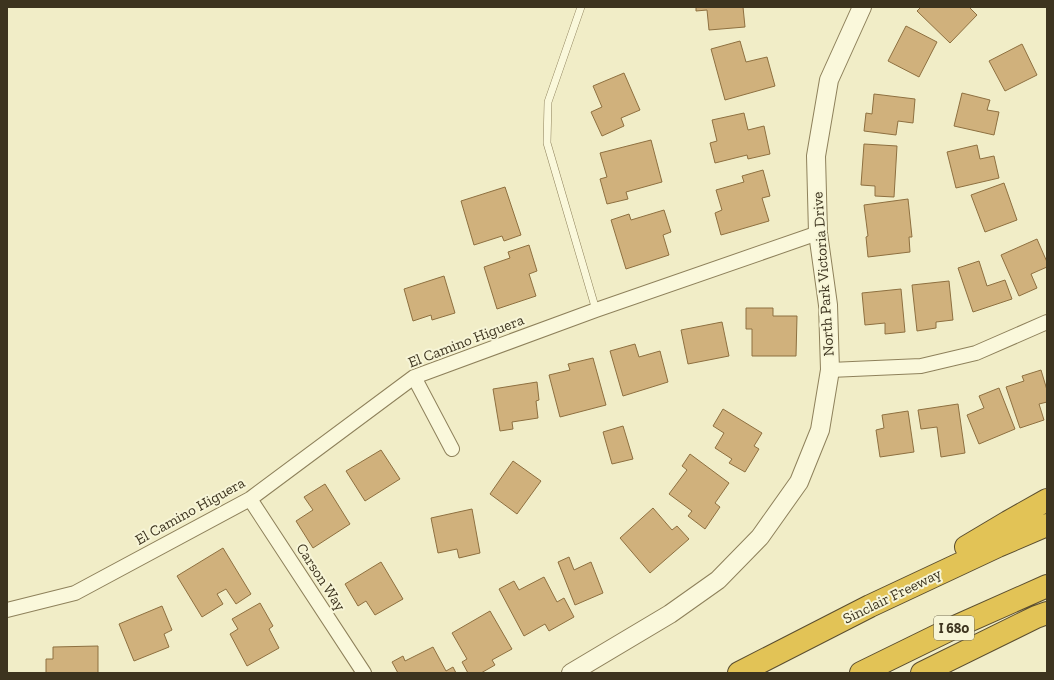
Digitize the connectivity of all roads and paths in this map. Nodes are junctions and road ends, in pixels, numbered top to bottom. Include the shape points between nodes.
1 (581, 7) edge
2 (862, 7) edge
3 (818, 233) junction
4 (596, 310) junction
5 (1047, 322) edge
6 (830, 370) junction
7 (414, 377) junction
8 (452, 450) dead end
9 (250, 499) junction
10 (1047, 500) edge
11 (1047, 525) edge
12 (1047, 586) edge
13 (870, 606) junction
14 (7, 610) edge
15 (1047, 613) edge
16 (1047, 627) edge
17 (364, 673) edge
18 (571, 673) edge
19 (739, 673) edge
20 (861, 673) edge
21 (922, 673) edge
22 (928, 673) edge

1 - 4 lane via 548,102 547,143
2 - 3 street, North Park Victoria Drive via 829,80 816,156
3 - 4 street, El Camino Higuera
3 - 6 street, North Park Victoria Drive via 828,306
4 - 7 street, El Camino Higuera
5 - 6 street via 976,353 921,366
6 - 18 street, North Park Victoria Drive via 820,430 815,443 798,482 760,537 718,580 670,614
7 - 8 street
7 - 9 street, El Camino Higuera
9 - 14 street, El Camino Higuera via 75,592
9 - 17 street, Carson Way
10 - 13 highway
11 - 13 highway, Sinclair Freeway
12 - 20 highway, I 680
13 - 19 highway, Sinclair Freeway
15 - 21 highway, I 680
16 - 22 highway

